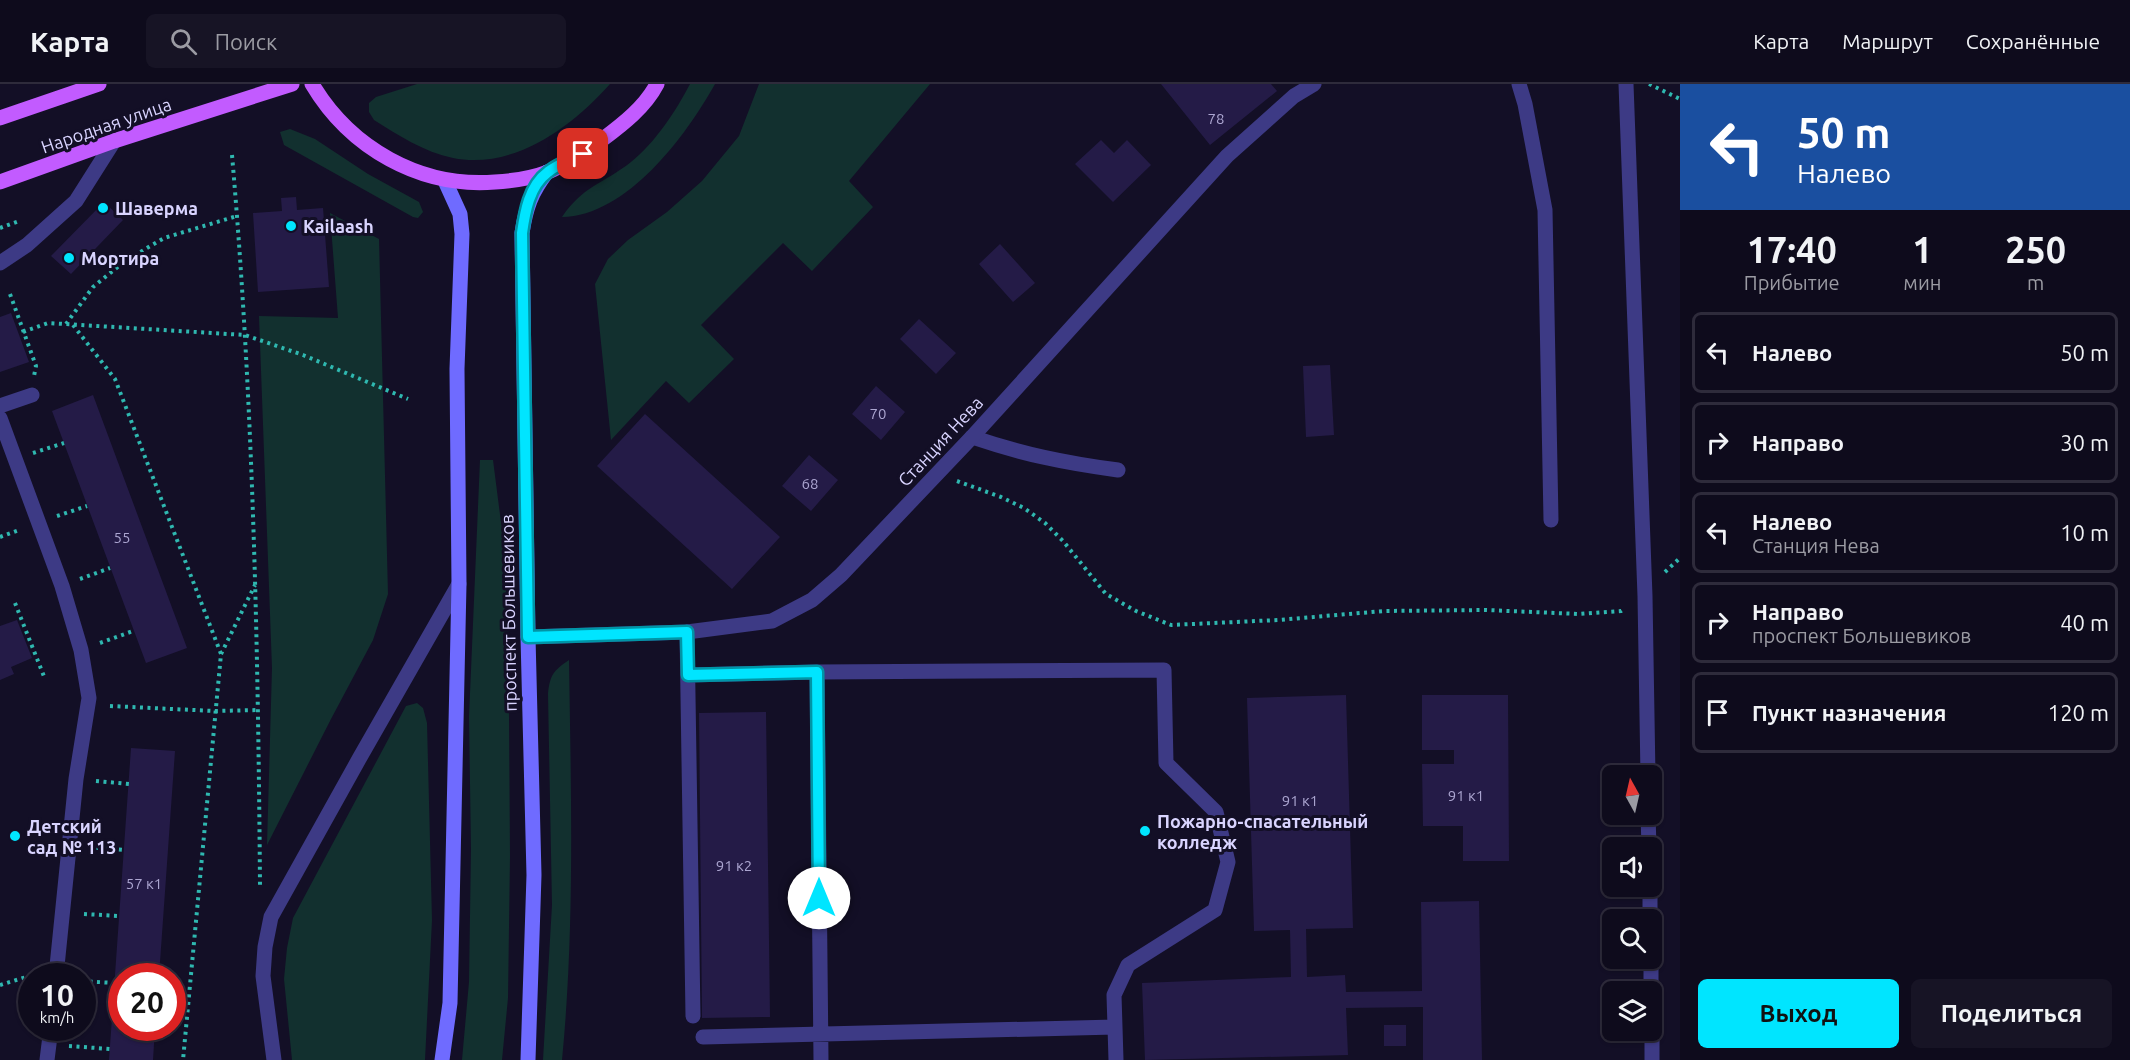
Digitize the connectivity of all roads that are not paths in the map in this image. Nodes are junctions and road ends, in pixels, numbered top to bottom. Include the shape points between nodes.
1 (99, 84) edge
2 (292, 84) edge
3 (312, 84) edge
4 (657, 84) edge
5 (1314, 84) edge
6 (1520, 84) edge
7 (1626, 84) edge
8 (0, 118) edge
9 (114, 141) junction
10 (547, 172) junction
11 (445, 181) junction
12 (0, 182) edge
13 (0, 263) edge
14 (32, 395) dead end
15 (0, 406) edge
16 (0, 418) edge
17 (972, 437) junction
18 (1118, 470) dead end
19 (1551, 520) dead end
20 (459, 584) junction
21 (687, 632) junction
22 (528, 637) junction
23 (817, 672) junction
24 (688, 675) junction
25 (1648, 765) edge
26 (57, 963) edge
27 (693, 1016) dead end
28 (1115, 1027) junction
29 (820, 1035) junction
30 (703, 1037) dead end
31 (1652, 1041) edge
32 (274, 1060) edge
33 (442, 1060) edge
34 (528, 1060) edge
35 (821, 1060) edge
36 (1116, 1060) edge
37 (1652, 1060) edge

1 - 8 main road
2 - 9 main road, Народная улица
3 - 11 main road, проспект Большевиков via 342,124 370,148 402,166
4 - 10 main road, проспект Большевиков via 625,122 583,154
5 - 17 street, Станция Нева via 1294,96 1227,156
6 - 19 street via 1545,210
7 - 25 street
9 - 12 main road, Народная улица
9 - 13 street via 76,201 27,245
10 - 11 main road, проспект Большевиков via 511,181
10 - 22 main road, проспект Большевиков via 533,190 522,233
11 - 20 main road via 459,214 462,234 457,369
14 - 15 street
16 - 26 street via 63,586 81,650 89,698 76,779
17 - 18 street via 1016,452
17 - 21 street, Станция Нева via 842,575 812,600 772,621
20 - 32 street via 271,917 263,976
20 - 33 main road via 450,1003
21 - 22 street, Станция Нева
21 - 24 street
22 - 34 main road, проспект Большевиков via 534,875
23 - 24 street
23 - 28 street via 1164,670 1166,763 1216,812 1228,862 1215,910 1128,965 1114,995
23 - 29 street
24 - 27 street
28 - 29 street
28 - 36 street
29 - 30 street
29 - 35 street
31 - 37 street

